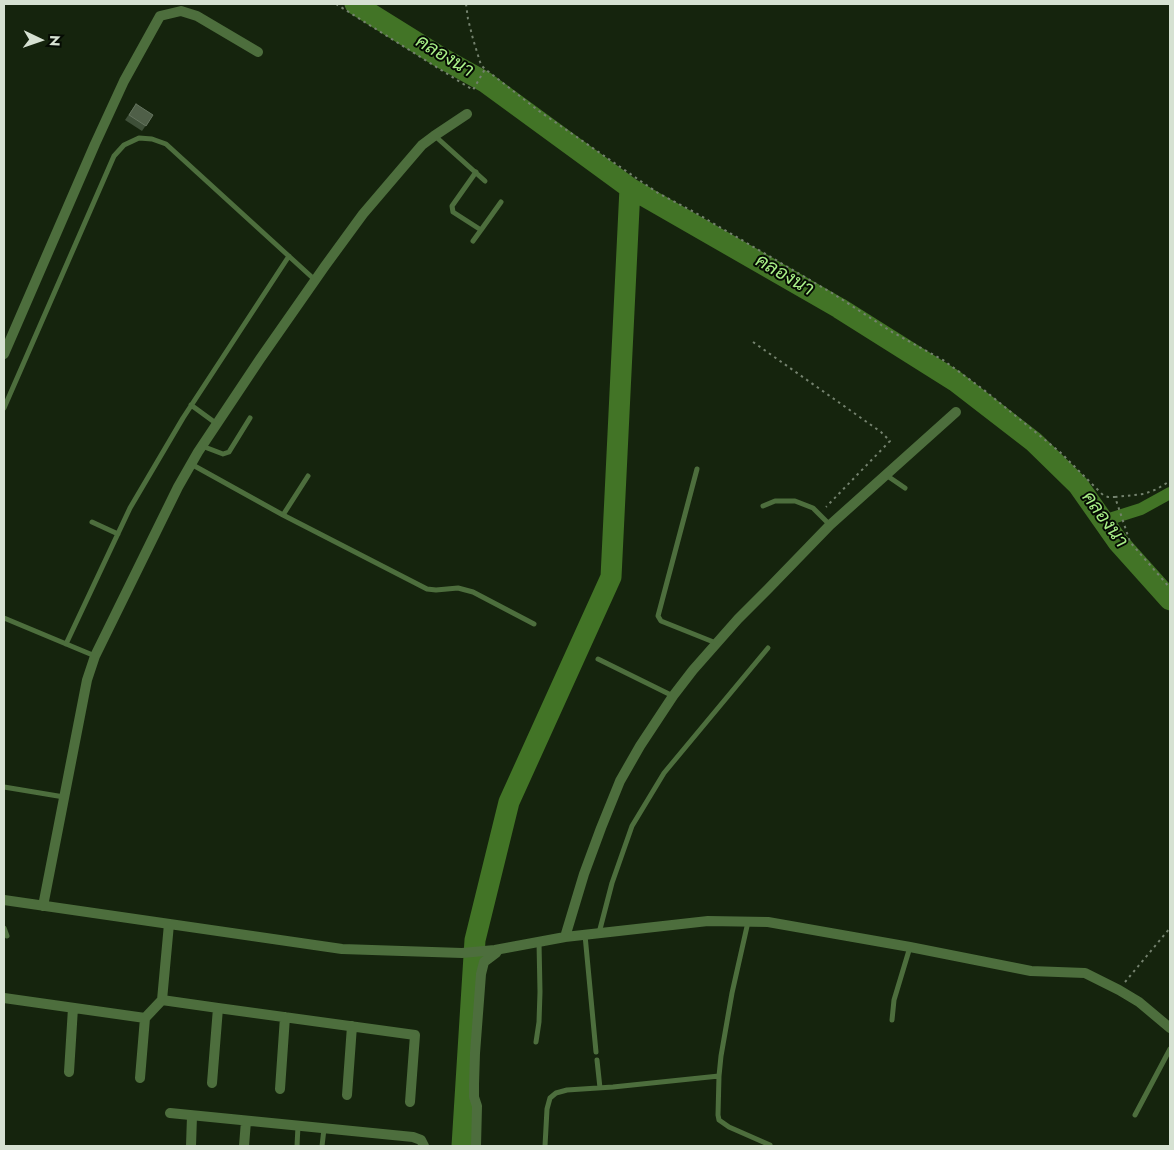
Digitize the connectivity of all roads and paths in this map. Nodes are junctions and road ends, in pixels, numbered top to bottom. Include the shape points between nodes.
1 (336, 4) edge
2 (466, 4) edge
3 (258, 52) dead end
4 (485, 69) junction
5 (467, 114) dead end
6 (434, 136) junction
7 (476, 172) junction
8 (485, 181) dead end
9 (501, 202) dead end
10 (481, 230) junction
11 (473, 241) dead end
12 (289, 256) junction
13 (315, 280) junction
14 (753, 342) dead end
15 (4, 354) edge
16 (191, 405) junction
17 (4, 408) edge
18 (956, 412) dead end
19 (250, 418) dead end
20 (217, 424) junction
21 (202, 446) junction
22 (191, 464) junction
23 (697, 469) dead end
24 (886, 475) junction
25 (308, 476) dead end
26 (1170, 481) edge
27 (905, 488) dead end
28 (1116, 497) junction
29 (763, 506) dead end
30 (819, 514) junction
31 (283, 515) junction
32 (92, 522) dead end
33 (830, 525) junction
34 (118, 534) junction
35 (1170, 588) edge
36 (4, 618) edge
37 (534, 624) dead end
38 (716, 643) junction
39 (66, 644) junction
40 (768, 648) dead end
41 (95, 656) junction
42 (598, 659) dead end
43 (673, 696) junction
44 (4, 787) edge
45 (64, 797) junction
46 (4, 900) edge
47 (43, 906) junction
48 (748, 921) junction
49 (169, 924) junction
50 (4, 928) edge
51 (1170, 928) edge
52 (599, 933) junction
53 (586, 935) junction
54 (7, 936) dead end
55 (565, 937) junction
56 (539, 942) junction
57 (910, 947) junction
58 (497, 949) junction
59 (1119, 990) junction
60 (4, 998) edge
61 (162, 1000) junction
62 (73, 1008) junction
63 (218, 1008) junction
64 (285, 1017) junction
65 (145, 1018) junction
66 (892, 1020) dead end
67 (352, 1026) junction
68 (1170, 1028) edge
69 (536, 1042) dead end
70 (1170, 1049) edge
71 (596, 1052) dead end
72 (596, 1060) dead end
73 (69, 1072) dead end
74 (719, 1076) junction
75 (140, 1078) dead end
76 (212, 1083) dead end
77 (600, 1088) junction
78 (280, 1089) dead end
79 (347, 1095) dead end
80 (410, 1102) dead end
81 (170, 1113) dead end
82 (192, 1116) junction
83 (1135, 1116) dead end
84 (246, 1121) junction
85 (298, 1126) junction
86 (324, 1129) junction
87 (770, 1145) edge
88 (191, 1146) edge
89 (244, 1146) edge
90 (296, 1146) edge
91 (322, 1146) edge
92 (424, 1146) edge
93 (476, 1146) edge
94 (545, 1146) edge

1 - 4 path via 473,90
2 - 4 path via 473,39
3 - 15 street via 197,16 181,11 160,16 124,81
4 - 28 path via 539,111 658,193 798,272 892,332 943,360 1042,436 1103,495
5 - 6 street
6 - 7 lane
6 - 13 street via 422,145 363,214
7 - 8 lane
7 - 10 lane via 452,209
9 - 10 lane
10 - 11 lane
12 - 13 lane
12 - 16 lane
12 - 17 lane via 166,144 139,138 124,145 114,156
13 - 20 street
14 - 30 path via 882,432 890,441
16 - 20 lane
16 - 34 lane
18 - 24 street
19 - 21 lane via 229,452 224,454
20 - 21 street
21 - 22 street
22 - 31 lane
22 - 41 street
23 - 38 lane via 658,616 661,621
24 - 27 lane
24 - 33 street
25 - 31 lane
26 - 28 path via 1144,494
28 - 35 path via 1130,542
29 - 30 lane via 775,501 795,501
30 - 33 lane
31 - 37 lane via 427,589 458,588 474,592
32 - 34 lane
33 - 38 street
34 - 39 lane
36 - 39 lane
38 - 43 street
39 - 41 lane
40 - 52 lane via 664,773 641,810 612,883
41 - 45 street via 87,680
42 - 43 lane
43 - 55 street via 620,781 597,837
44 - 45 lane
45 - 47 street
46 - 47 street
47 - 49 street
48 - 52 street via 708,921
48 - 57 street
48 - 74 lane
49 - 58 street via 342,949 462,953
49 - 61 street
50 - 54 lane
51 - 59 path
52 - 53 street
53 - 55 street
53 - 71 lane
55 - 56 street
56 - 58 street
56 - 69 lane
57 - 59 street via 1031,971 1085,973
57 - 66 lane via 894,1000
58 - 93 street via 484,962 481,974 474,1084
59 - 68 street
60 - 62 street
61 - 63 street
61 - 65 street
62 - 65 street
62 - 73 street
63 - 64 street
63 - 76 street
64 - 67 street
64 - 78 street
65 - 75 street
67 - 79 street
67 - 80 street via 415,1035
70 - 83 lane
72 - 77 lane
74 - 77 lane
74 - 87 lane via 719,1120
77 - 94 lane via 567,1090 550,1098
81 - 82 street
82 - 84 street
82 - 88 street
84 - 85 street
84 - 89 street
85 - 86 street
85 - 90 lane
86 - 91 lane
86 - 92 street via 413,1138 421,1140

